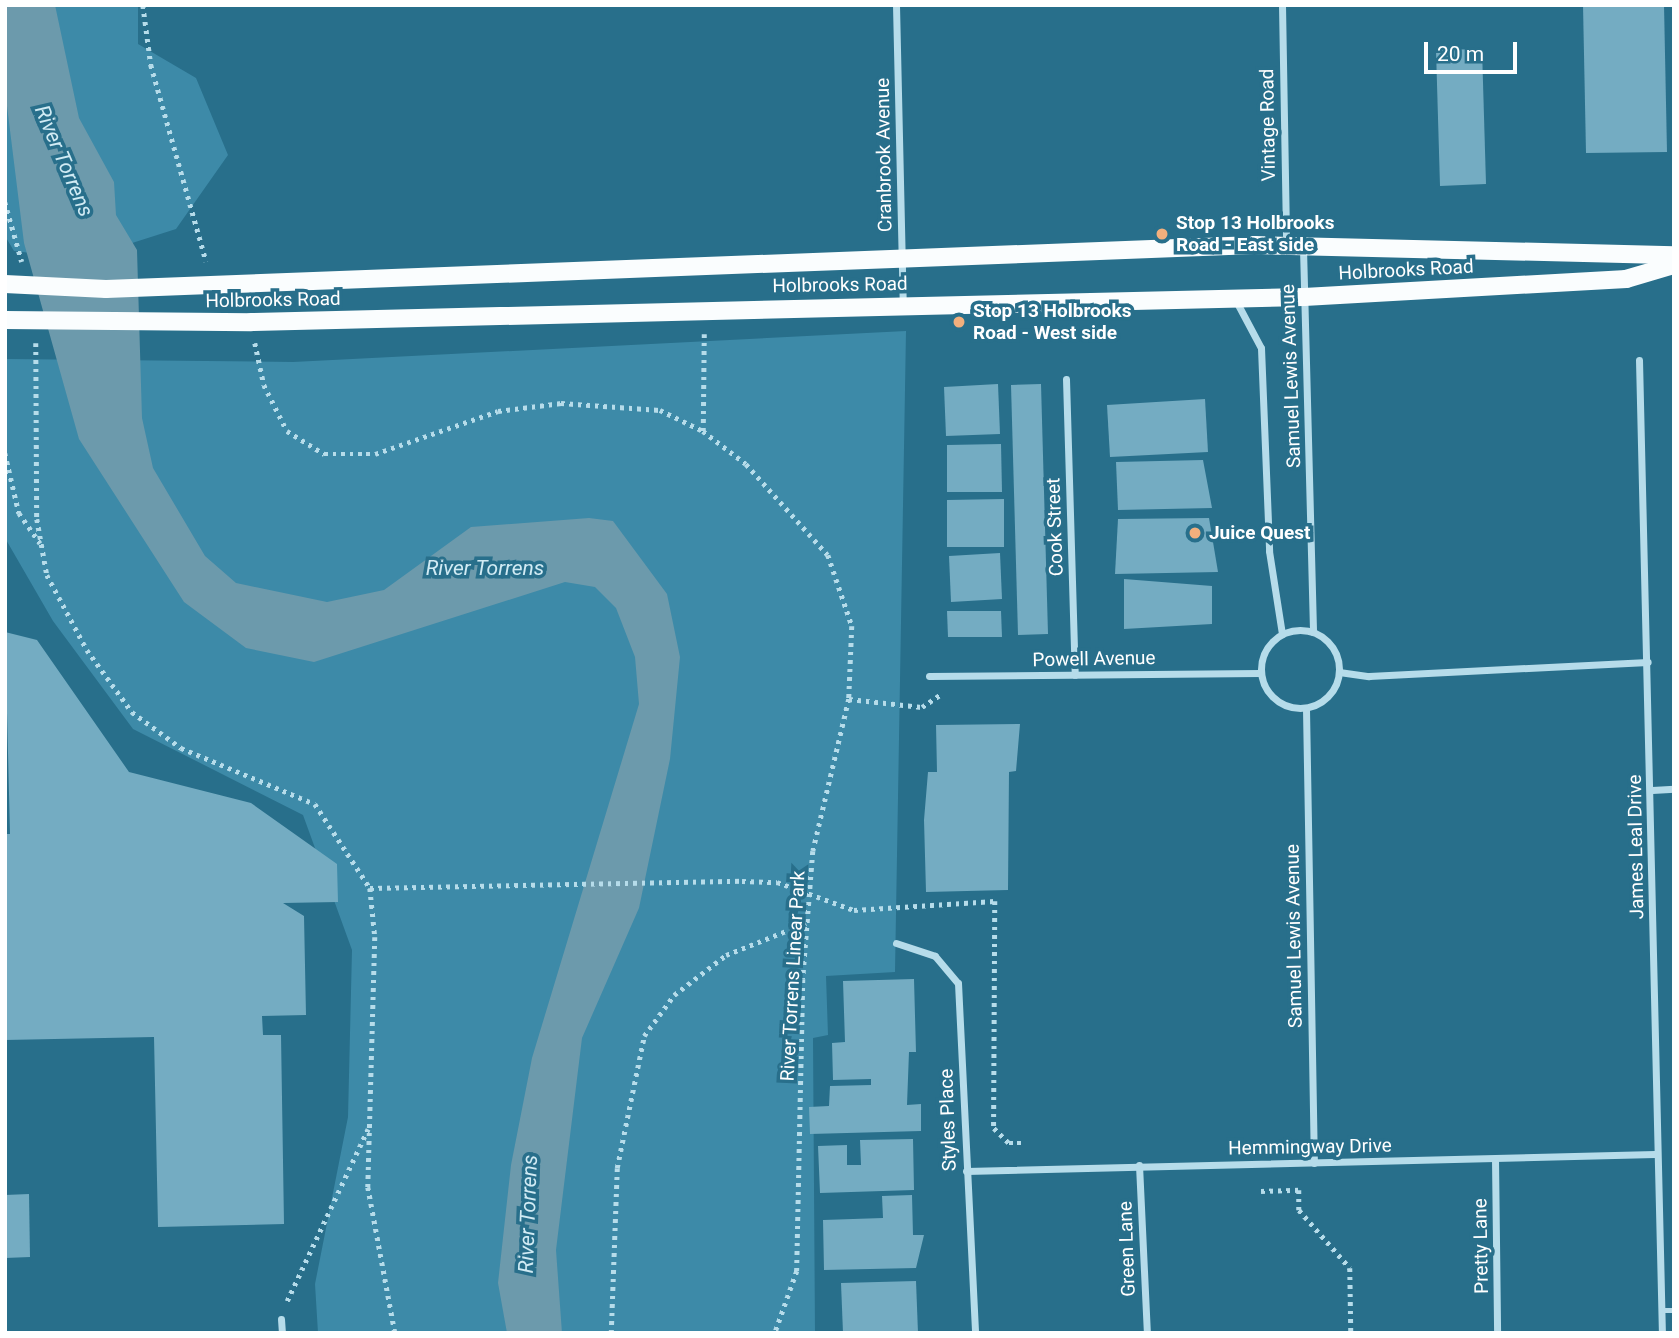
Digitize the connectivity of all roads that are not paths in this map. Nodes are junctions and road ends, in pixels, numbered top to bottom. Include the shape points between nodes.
1 (896, 5) edge
2 (1282, 5) edge
3 (1294, 245) junction
4 (1674, 255) edge
5 (901, 257) junction
6 (1674, 265) edge
7 (5, 284) edge
8 (1234, 296) junction
9 (1304, 297) junction
10 (903, 305) junction
11 (5, 320) edge
12 (1639, 360) dead end
13 (1066, 379) dead end
14 (1313, 632) junction
15 (1282, 634) junction
16 (1648, 663) junction
17 (1339, 672) junction
18 (1260, 673) junction
19 (1075, 675) junction
20 (929, 676) dead end
21 (1306, 709) junction
22 (1674, 789) edge
23 (1652, 790) junction
24 (896, 943) dead end
25 (1656, 1154) junction
26 (1495, 1159) junction
27 (1314, 1163) junction
28 (1139, 1165) junction
29 (966, 1171) junction
30 (1661, 1310) junction
31 (1674, 1310) edge
32 (281, 1319) road end
33 (282, 1333) edge
34 (975, 1333) edge
35 (1147, 1333) edge
36 (1497, 1333) edge
37 (1662, 1333) edge

1 - 5 street, Cranbrook Avenue
2 - 3 street, Vintage Road
3 - 4 main road, Holbrooks Road
3 - 5 main road, Holbrooks Road
3 - 9 street, Samuel Lewis Avenue
5 - 7 main road, Holbrooks Road via 282,283
5 - 10 street, Cranbrook Avenue
6 - 9 main road, Holbrooks Road via 1626,279
8 - 9 main road, Holbrooks Road
8 - 10 main road, Holbrooks Road
8 - 15 street, Samuel Lewis Avenue via 1261,348 1269,551
9 - 14 street, Samuel Lewis Avenue
10 - 11 main road, Holbrooks Road via 251,322
12 - 16 street, James Leal Drive
13 - 19 street, Cook Street
14 - 15 street
14 - 17 street via 1333,648
15 - 18 street via 1265,650
16 - 17 street via 1369,676
16 - 23 street, James Leal Drive
17 - 21 street via 1329,696
18 - 19 street, Powell Avenue
18 - 21 street via 1280,704
19 - 20 street, Powell Avenue
21 - 27 street, Samuel Lewis Avenue
22 - 23 street
23 - 25 street, James Leal Drive
24 - 29 street, Styles Place via 936,956 958,983
25 - 26 street, Hemmingway Drive
25 - 30 street, James Leal Drive
26 - 27 street, Hemmingway Drive
26 - 36 street, Pretty Lane
27 - 28 street, Hemmingway Drive
28 - 29 street, Hemmingway Drive
28 - 35 street, Green Lane
29 - 34 street, Styles Place
30 - 31 lane
30 - 37 street, James Leal Drive
32 - 33 street

